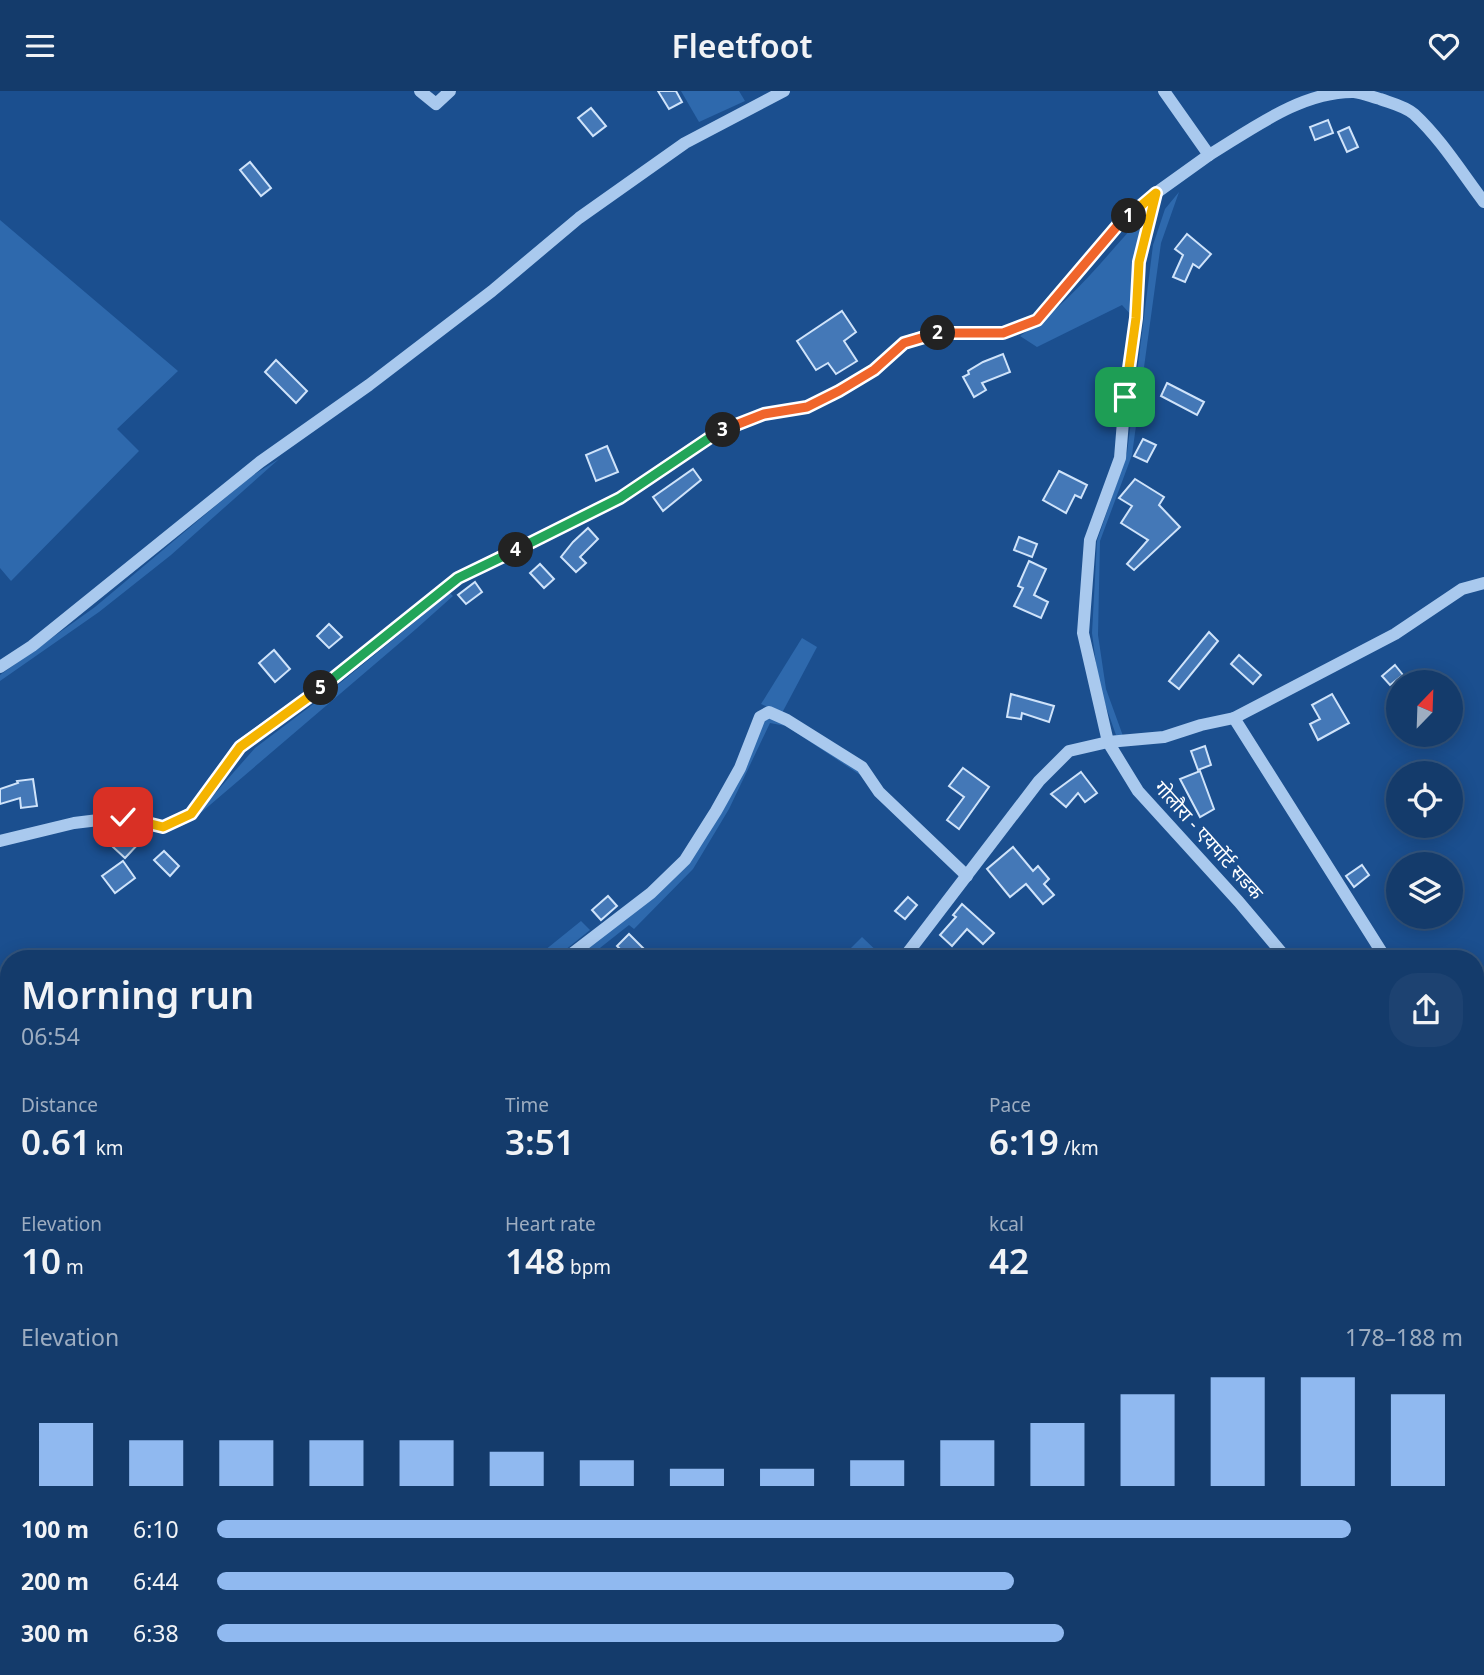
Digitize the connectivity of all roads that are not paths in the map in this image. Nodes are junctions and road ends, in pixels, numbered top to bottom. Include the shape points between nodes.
1 (420, 91) edge
2 (450, 91) edge
3 (784, 91) edge
4 (1164, 91) edge
5 (1209, 155) junction
6 (1156, 193) junction
7 (1484, 202) edge
8 (1484, 583) edge
9 (0, 667) edge
10 (1234, 718) junction
11 (1108, 743) junction
12 (0, 841) edge
13 (967, 877) junction
14 (577, 950) edge
15 (910, 950) edge
16 (1280, 950) edge
17 (1380, 950) edge

1 - 2 street via 436,104
3 - 9 street via 685,143 579,218 492,291 260,463
4 - 5 street
5 - 6 street
5 - 7 street via 1307,99 1335,92 1357,93 1412,112
6 - 11 street, गोलौरा - एयर्पोर्ट सडक via 1139,262 1120,458 1090,540 1083,633
6 - 12 street via 1118,225 1037,320 1003,333 934,333 904,343 874,370 839,391 807,407 764,414 715,434 620,498 458,578 335,678 240,747 191,814 163,827 123,817
8 - 10 street via 1462,589 1395,634
10 - 11 street via 1164,737
10 - 17 street
11 - 13 street via 1069,751 1039,781
11 - 16 street, गोलौरा - एयर्पोर्ट सडक via 1138,791
13 - 14 street via 879,792 862,767 769,712 760,717 740,768 685,860 651,893
13 - 15 street

